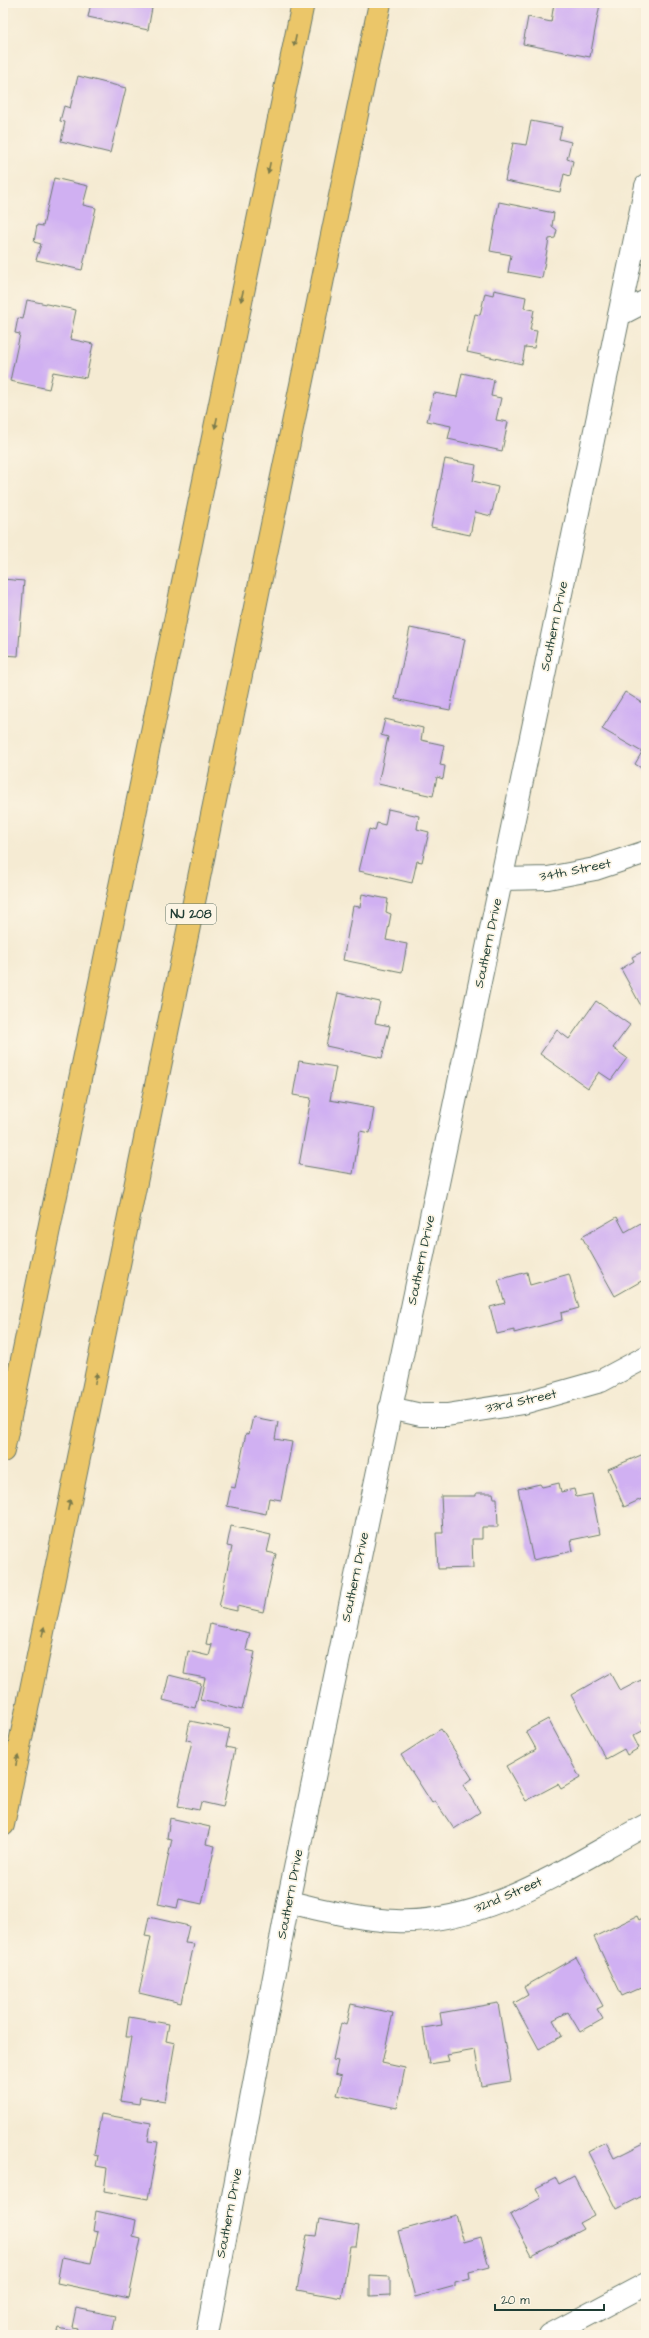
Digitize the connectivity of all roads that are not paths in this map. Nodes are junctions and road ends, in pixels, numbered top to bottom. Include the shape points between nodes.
1 (303, 3) edge
2 (380, 3) edge
3 (646, 186) edge
4 (646, 301) edge
5 (619, 315) junction
6 (646, 852) edge
7 (502, 879) junction
8 (646, 1357) edge
9 (390, 1408) junction
10 (3, 1451) edge
11 (3, 1825) edge
12 (646, 1825) edge
13 (288, 1902) junction
14 (646, 2284) edge
15 (207, 2335) edge
16 (550, 2335) edge

1 -> 10 highway
11 -> 2 highway, NJ 208
3 - 5 street, Southern Drive
4 - 5 street
5 - 7 street, Southern Drive
6 - 7 street, 34th Street via 595,869 548,878
7 - 9 street, Southern Drive
8 - 9 street, 33rd Street via 601,1381 523,1403 447,1415 421,1416
9 - 13 street, Southern Drive
12 - 13 street, 32nd Street via 521,1892 480,1909 439,1919 397,1921 353,1917
13 - 15 street, Southern Drive
14 - 16 street

